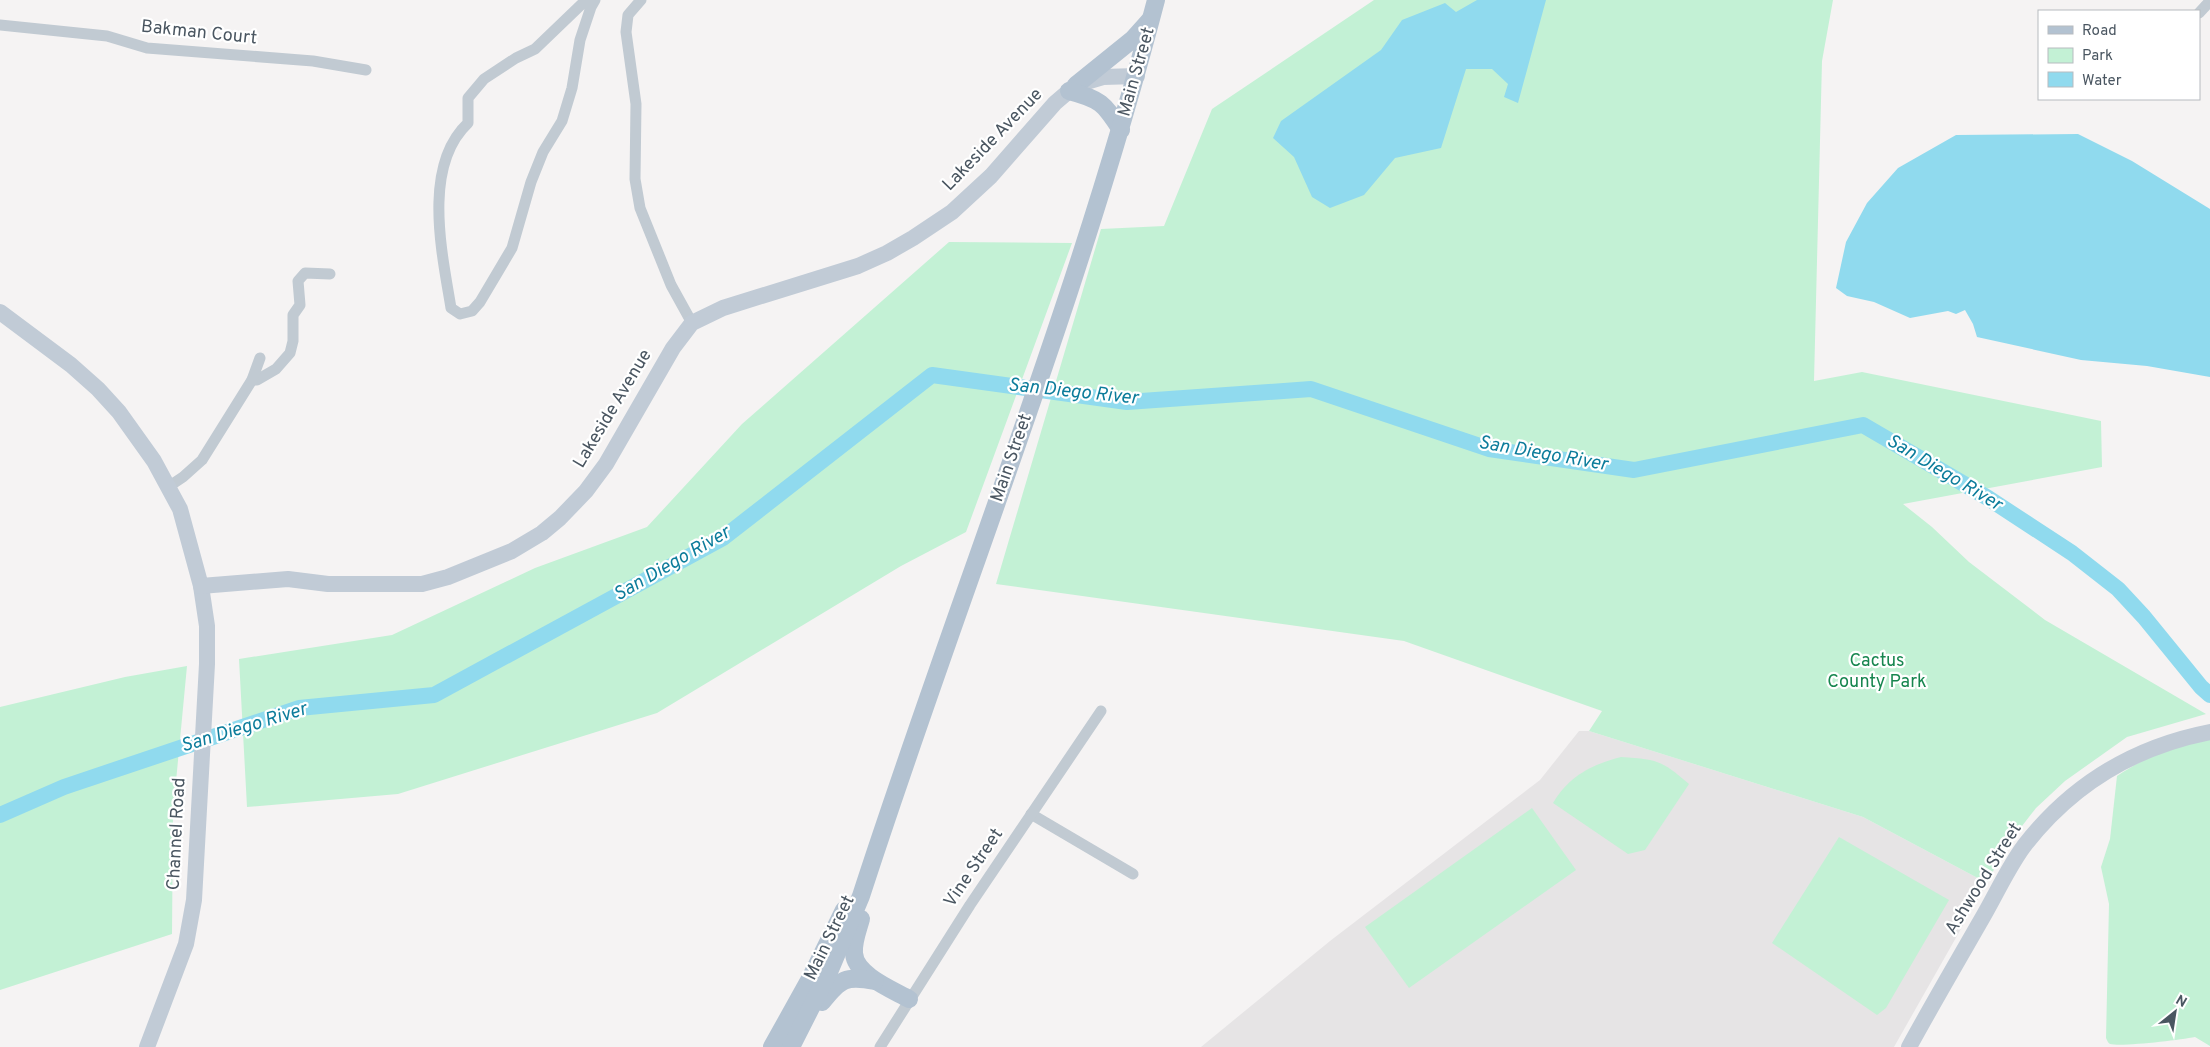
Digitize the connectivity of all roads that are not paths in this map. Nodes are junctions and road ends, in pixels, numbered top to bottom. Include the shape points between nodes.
1 (586, 0) edge
2 (595, 0) edge
3 (641, 0) edge
4 (1156, 0) edge
5 (2210, 1) edge
6 (2200, 12) edge
7 (1152, 18) junction
8 (0, 25) edge
9 (366, 70) dead end
10 (1137, 76) junction
11 (1072, 88) junction
12 (1121, 130) junction
13 (330, 274) dead end
14 (0, 312) edge
15 (692, 323) junction
16 (260, 358) dead end
17 (252, 380) junction
18 (168, 487) junction
19 (201, 586) junction
20 (1101, 711) dead end
21 (2210, 732) edge
22 (1031, 814) junction
23 (884, 826) junction
24 (1133, 874) dead end
25 (876, 981) junction
26 (909, 999) junction
27 (801, 1029) junction
28 (147, 1047) edge
29 (772, 1047) edge
30 (791, 1047) edge
31 (880, 1047) edge
32 (1909, 1047) edge

1 - 2 street via 535,49 484,79 468,98 468,122 452,145 438,201 451,308 460,314 472,311 480,302 512,248 531,182 543,152 562,121 572,88 580,40
3 - 15 street via 628,15 626,32 636,104 634,179 640,208 670,285
4 - 7 main road, Main Street
5 - 6 street
7 - 10 main road, Main Street
7 - 11 main road via 1133,39
8 - 9 street, Bakman Court via 107,36 147,48 312,61
10 - 11 main road, Lakeside Avenue via 1103,77
10 - 12 main road, Main Street
11 - 12 main road via 1102,103
11 - 15 main road, Lakeside Avenue via 991,176 952,212 913,238 858,266 723,308
12 - 23 main road, Main Street
13 - 17 street via 305,273 300,277 300,305 294,315 290,353 276,369
14 - 18 main road via 98,389 154,461
15 - 19 main road, Lakeside Avenue via 673,348 606,464 586,491 548,528 512,551 422,584 328,584 288,580
16 - 17 street
17 - 18 street via 202,460 184,478
18 - 19 main road via 180,509
19 - 28 main road, Channel Road via 207,626 206,676 194,900 186,944
20 - 22 street, Vine Street
21 - 32 main road, Ashwood Street via 2181,738 2121,762 2055,810 2010,869
22 - 24 street
22 - 26 street, Vine Street
23 - 25 main road via 854,952 855,961
23 - 27 main road, Main Street via 851,921
23 - 29 main road, Main Street via 811,977
25 - 26 main road
25 - 27 main road via 849,978 840,981
26 - 31 street, Vine Street
27 - 30 main road, Main Street

